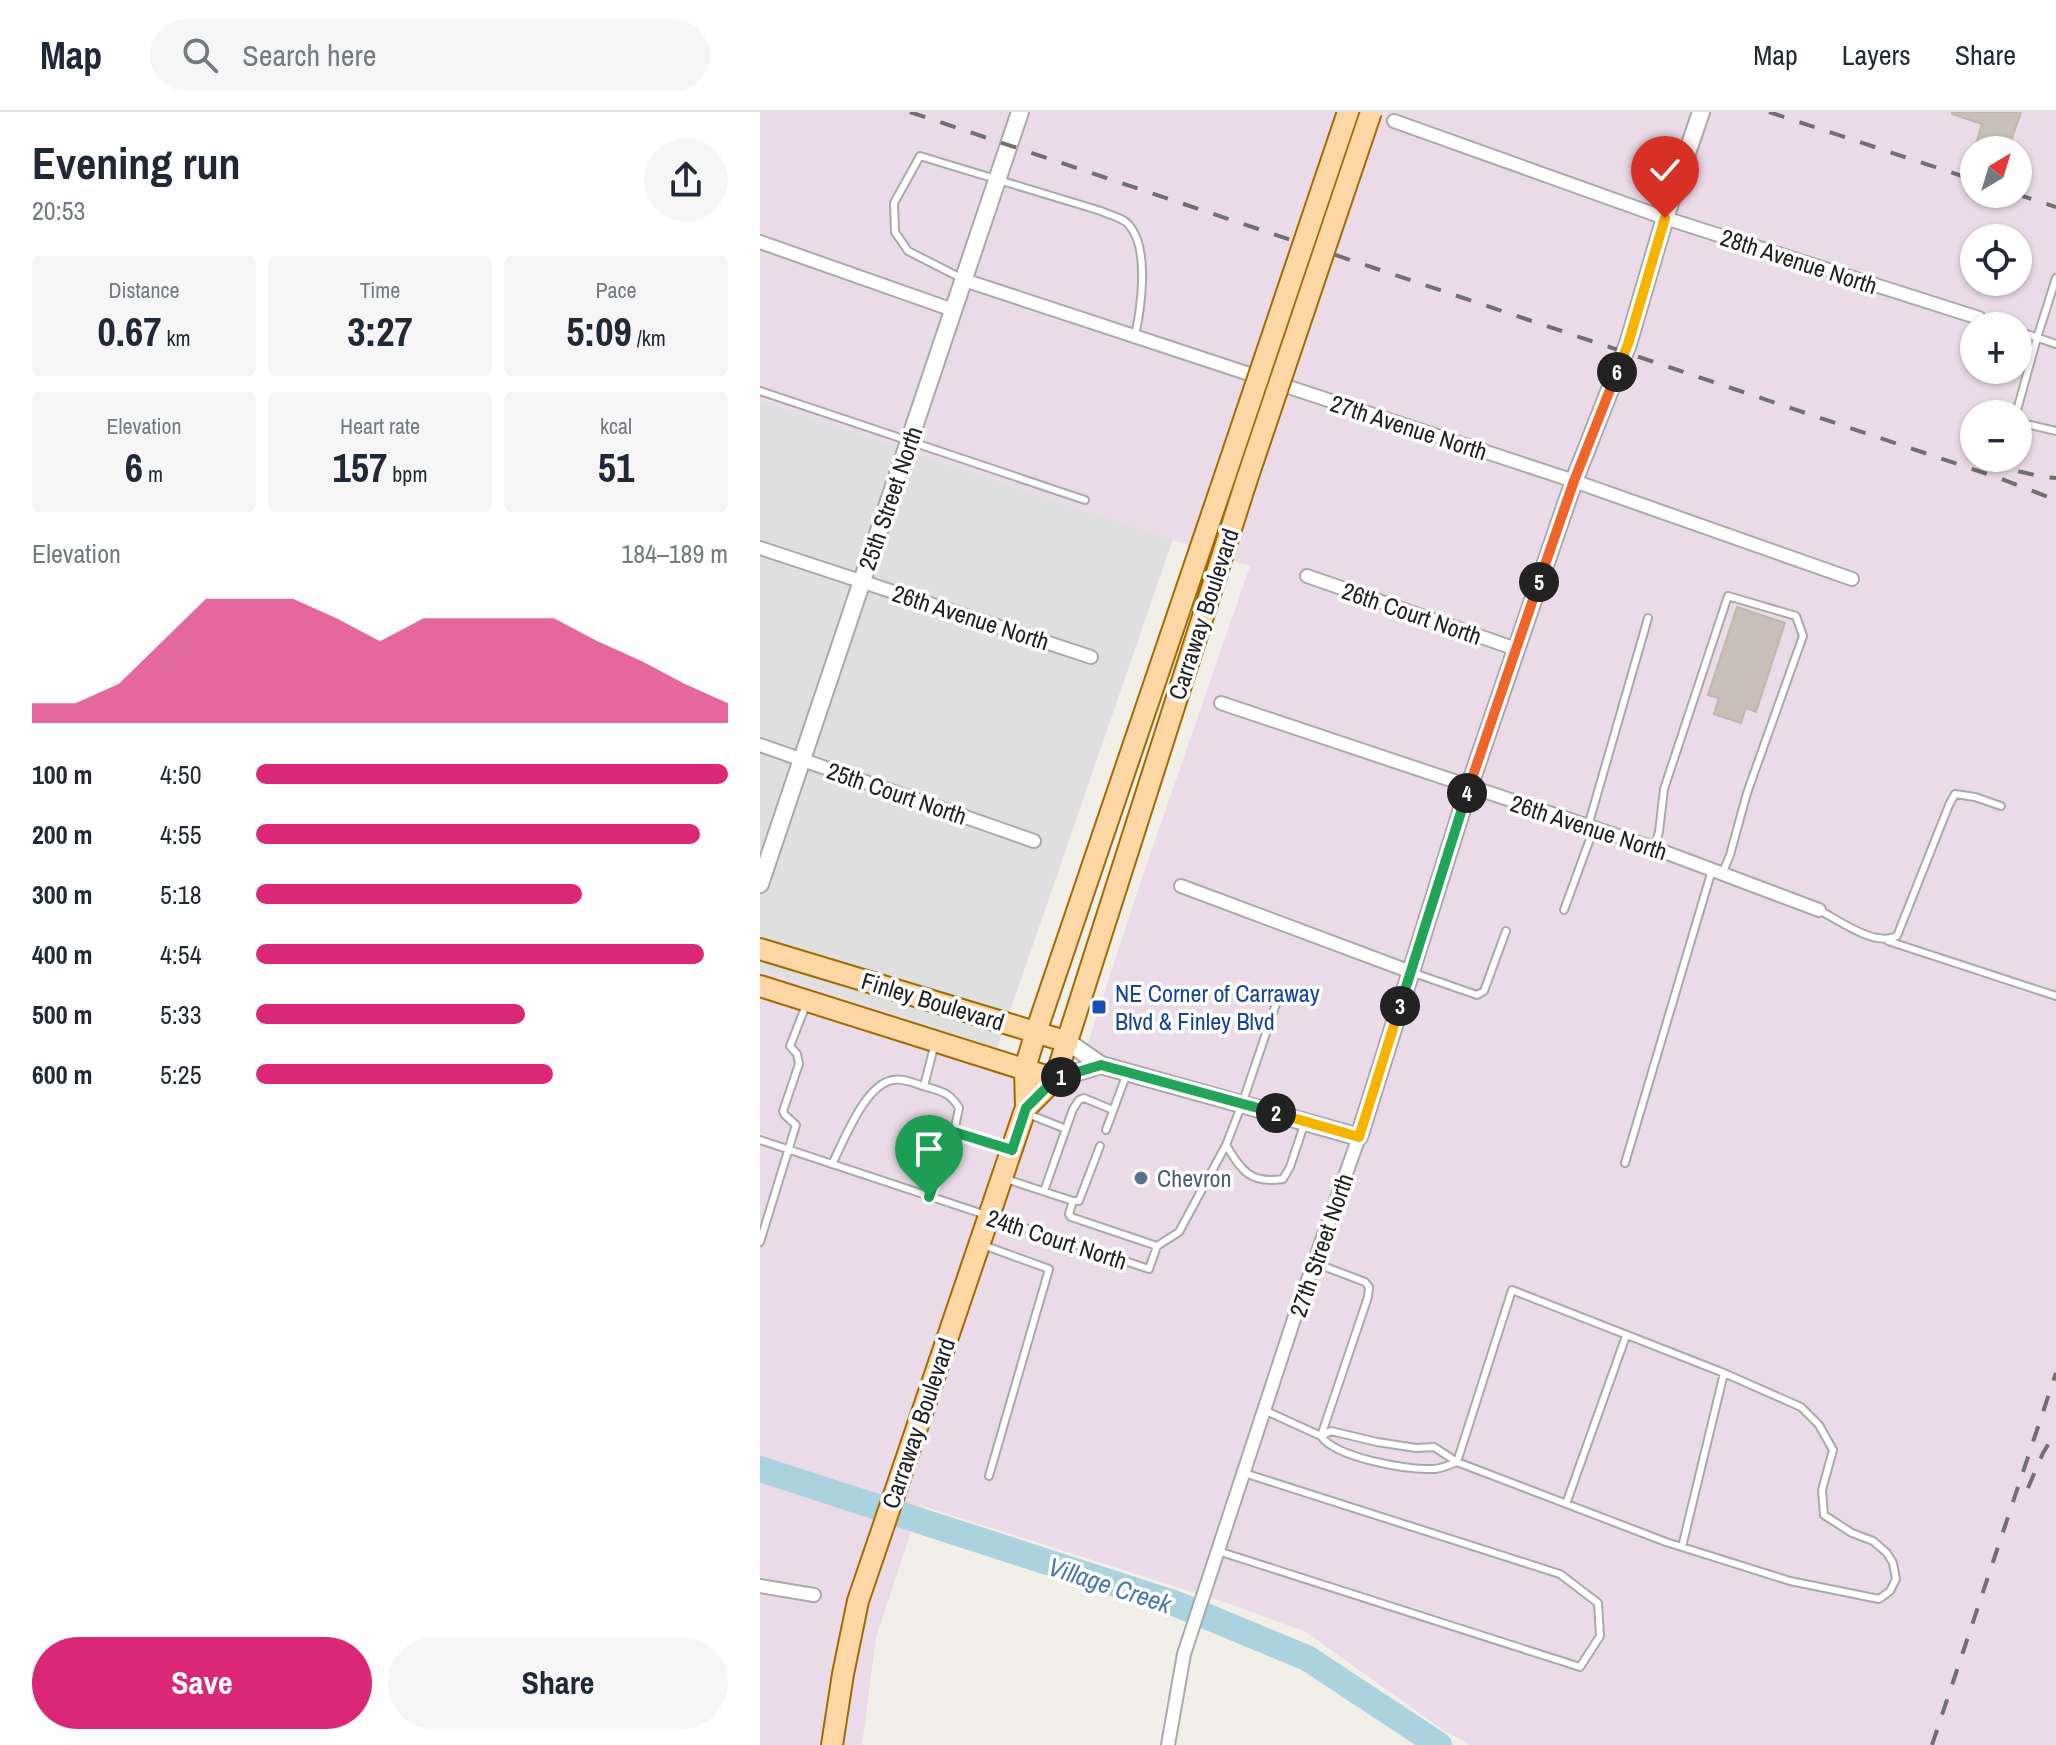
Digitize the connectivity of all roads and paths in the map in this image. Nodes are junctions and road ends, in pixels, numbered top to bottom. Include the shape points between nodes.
1 (1020, 112) edge
2 (1348, 112) edge
3 (1371, 112) edge
4 (1701, 112) edge
5 (1394, 121) dead end
6 (997, 180) junction
7 (1665, 218) junction
8 (760, 242) edge
9 (964, 280) junction
10 (2055, 282) edge
11 (953, 310) junction
12 (1960, 312) edge
13 (1135, 336) junction
14 (2032, 336) edge
15 (2037, 338) junction
16 (2056, 344) edge
17 (760, 391) edge
18 (2020, 400) edge
19 (2032, 425) edge
20 (2056, 431) edge
21 (909, 441) junction
22 (1574, 481) junction
23 (1085, 500) dead end
24 (760, 548) edge
25 (1307, 576) dead end
26 (1852, 579) dead end
27 (862, 581) junction
28 (1648, 618) dead end
29 (1516, 649) junction
30 (1091, 657) dead end
31 (1221, 703) dead end
32 (760, 745) edge
33 (802, 760) junction
34 (1469, 787) junction
35 (2001, 806) dead end
36 (1591, 827) junction
37 (1034, 841) dead end
38 (1654, 848) junction
39 (1717, 872) junction
40 (760, 884) edge
41 (1181, 886) dead end
42 (1564, 910) dead end
43 (1819, 910) joint
44 (1506, 931) dead end
45 (1888, 941) junction
46 (760, 949) edge
47 (1411, 972) junction
48 (760, 986) edge
49 (2056, 996) edge
50 (1278, 998) dead end
51 (808, 1002) junction
52 (1036, 1032) junction
53 (936, 1041) junction
54 (1068, 1042) junction
55 (1101, 1065) junction
56 (1025, 1068) junction
57 (1127, 1072) junction
58 (1055, 1079) junction
59 (924, 1086) junction
60 (1242, 1104) junction
61 (1025, 1110) junction
62 (1113, 1110) junction
63 (1305, 1122) junction
64 (1066, 1129) junction
65 (1106, 1130) dead end
66 (954, 1132) junction
67 (1359, 1137) junction
68 (760, 1140) edge
69 (1226, 1145) junction
70 (1100, 1146) dead end
71 (789, 1150) junction
72 (1012, 1150) junction
73 (1625, 1163) dead end
74 (832, 1164) junction
75 (1002, 1178) junction
76 (1044, 1191) junction
77 (929, 1197) junction
78 (1073, 1201) junction
79 (989, 1217) junction
80 (760, 1242) edge
81 (980, 1244) junction
82 (1157, 1246) junction
83 (1314, 1263) junction
84 (1626, 1336) junction
85 (1724, 1373) junction
86 (1264, 1410) junction
87 (1321, 1436) junction
88 (1457, 1462) junction
89 (1244, 1473) junction
90 (989, 1476) dead end
91 (1566, 1504) junction
92 (1682, 1547) junction
93 (1218, 1551) junction
94 (760, 1586) edge
95 (814, 1595) dead end
96 (832, 1745) edge
97 (1168, 1745) edge

1 - 6 street, 25th Street North
2 - 52 main road, Carraway Boulevard, bridge
3 - 54 main road, Carraway Boulevard, bridge via 1246,482
4 - 7 street, 27th Street North
5 - 7 street, 28th Avenue North
6 - 9 street, 25th Street North
6 - 9 lane via 920,156 894,203 895,232 908,251
6 - 13 lane via 1129,223 1139,244 1142,280
7 - 12 street, 28th Avenue North
7 - 22 street, 27th Street North via 1628,344
8 - 11 street
9 - 11 street, 25th Street North
9 - 13 street, 27th Avenue North
10 - 15 lane
11 - 21 street, 25th Street North
13 - 22 street, 27th Avenue North
14 - 15 lane
15 - 16 lane
15 - 18 lane
17 - 21 lane
19 - 20 lane
21 - 23 lane
21 - 27 street, 25th Street North
22 - 26 street, 27th Avenue North
22 - 29 street, 27th Street North
24 - 27 street, 26th Avenue North
25 - 29 street, 26th Court North
27 - 30 street, 26th Avenue North
27 - 33 street, 25th Street North
28 - 36 lane
29 - 34 street, 27th Street North
31 - 34 street, 26th Avenue North
32 - 33 street, 25th Court North
33 - 37 street, 25th Court North
33 - 40 street, 25th Street North
34 - 36 street, 26th Avenue North
34 - 47 street, 27th Street North
35 - 45 lane via 1955,794 1903,925
36 - 38 street, 26th Avenue North
36 - 42 lane
38 - 39 street, 26th Avenue North
38 - 39 lane via 1664,789 1728,596 1796,616 1803,636 1730,855
39 - 43 street, 26th Avenue North
39 - 73 lane
41 - 47 street
43 - 45 lane via 1871,938
44 - 47 lane via 1484,991 1477,995
45 - 49 lane
46 - 52 main road, Finley Boulevard
47 - 67 street, 27th Street North
48 - 51 main road, Finley Boulevard
50 - 60 lane
51 - 53 main road, Finley Boulevard
51 - 71 lane via 790,1046 799,1064 783,1111 796,1125
52 - 54 main road, Finley Boulevard
52 - 56 main road, Carraway Boulevard
53 - 56 main road, Finley Boulevard
53 - 59 lane
54 - 55 street, Finley Boulevard
54 - 58 main road, Carraway Boulevard
55 - 57 street, Finley Boulevard
55 - 58 street
56 - 58 main road, Finley Boulevard
56 - 61 main road, Carraway Boulevard
57 - 60 street, Finley Boulevard
57 - 62 lane
58 - 61 main road, Carraway Boulevard
59 - 66 lane via 953,1098 959,1108
59 - 74 lane via 894,1079 877,1088
60 - 63 street, Finley Boulevard
60 - 69 lane
61 - 64 lane
61 - 72 main road, Carraway Boulevard
62 - 64 lane via 1079,1100
62 - 65 lane
63 - 67 street, Finley Boulevard
63 - 69 lane via 1283,1179 1268,1181 1242,1170
64 - 76 lane
66 - 72 lane
66 - 77 lane
67 - 83 street, 27th Street North
68 - 71 lane, 24th Court North
69 - 82 lane via 1179,1232
70 - 78 lane via 1082,1196
71 - 74 lane, 24th Court North
71 - 80 lane
72 - 75 main road, Carraway Boulevard
74 - 77 lane, 24th Court North
75 - 76 lane
75 - 79 main road, Carraway Boulevard
76 - 78 lane
77 - 79 lane, 24th Court North
78 - 82 lane via 1071,1217
79 - 81 main road, Carraway Boulevard
79 - 82 lane, 24th Court North via 1149,1269
81 - 90 lane via 1049,1269
81 - 96 main road, Carraway Boulevard via 858,1601
83 - 86 street, 27th Street North
83 - 87 lane via 1369,1287
84 - 85 lane
84 - 88 lane via 1512,1290
84 - 91 lane
85 - 92 lane
85 - 92 lane via 1801,1407 1819,1425 1833,1450 1822,1490 1824,1515 1887,1553 1896,1579 1879,1599 1790,1581
86 - 87 lane
86 - 89 street, 27th Street North
87 - 88 lane via 1331,1431 1434,1447
87 - 88 lane via 1341,1450 1395,1467 1437,1469
88 - 91 lane
89 - 93 street, 27th Street North
89 - 93 lane via 1560,1574 1598,1603 1600,1636 1580,1667
91 - 92 lane
93 - 97 street, 27th Street North via 1184,1654
94 - 95 street

